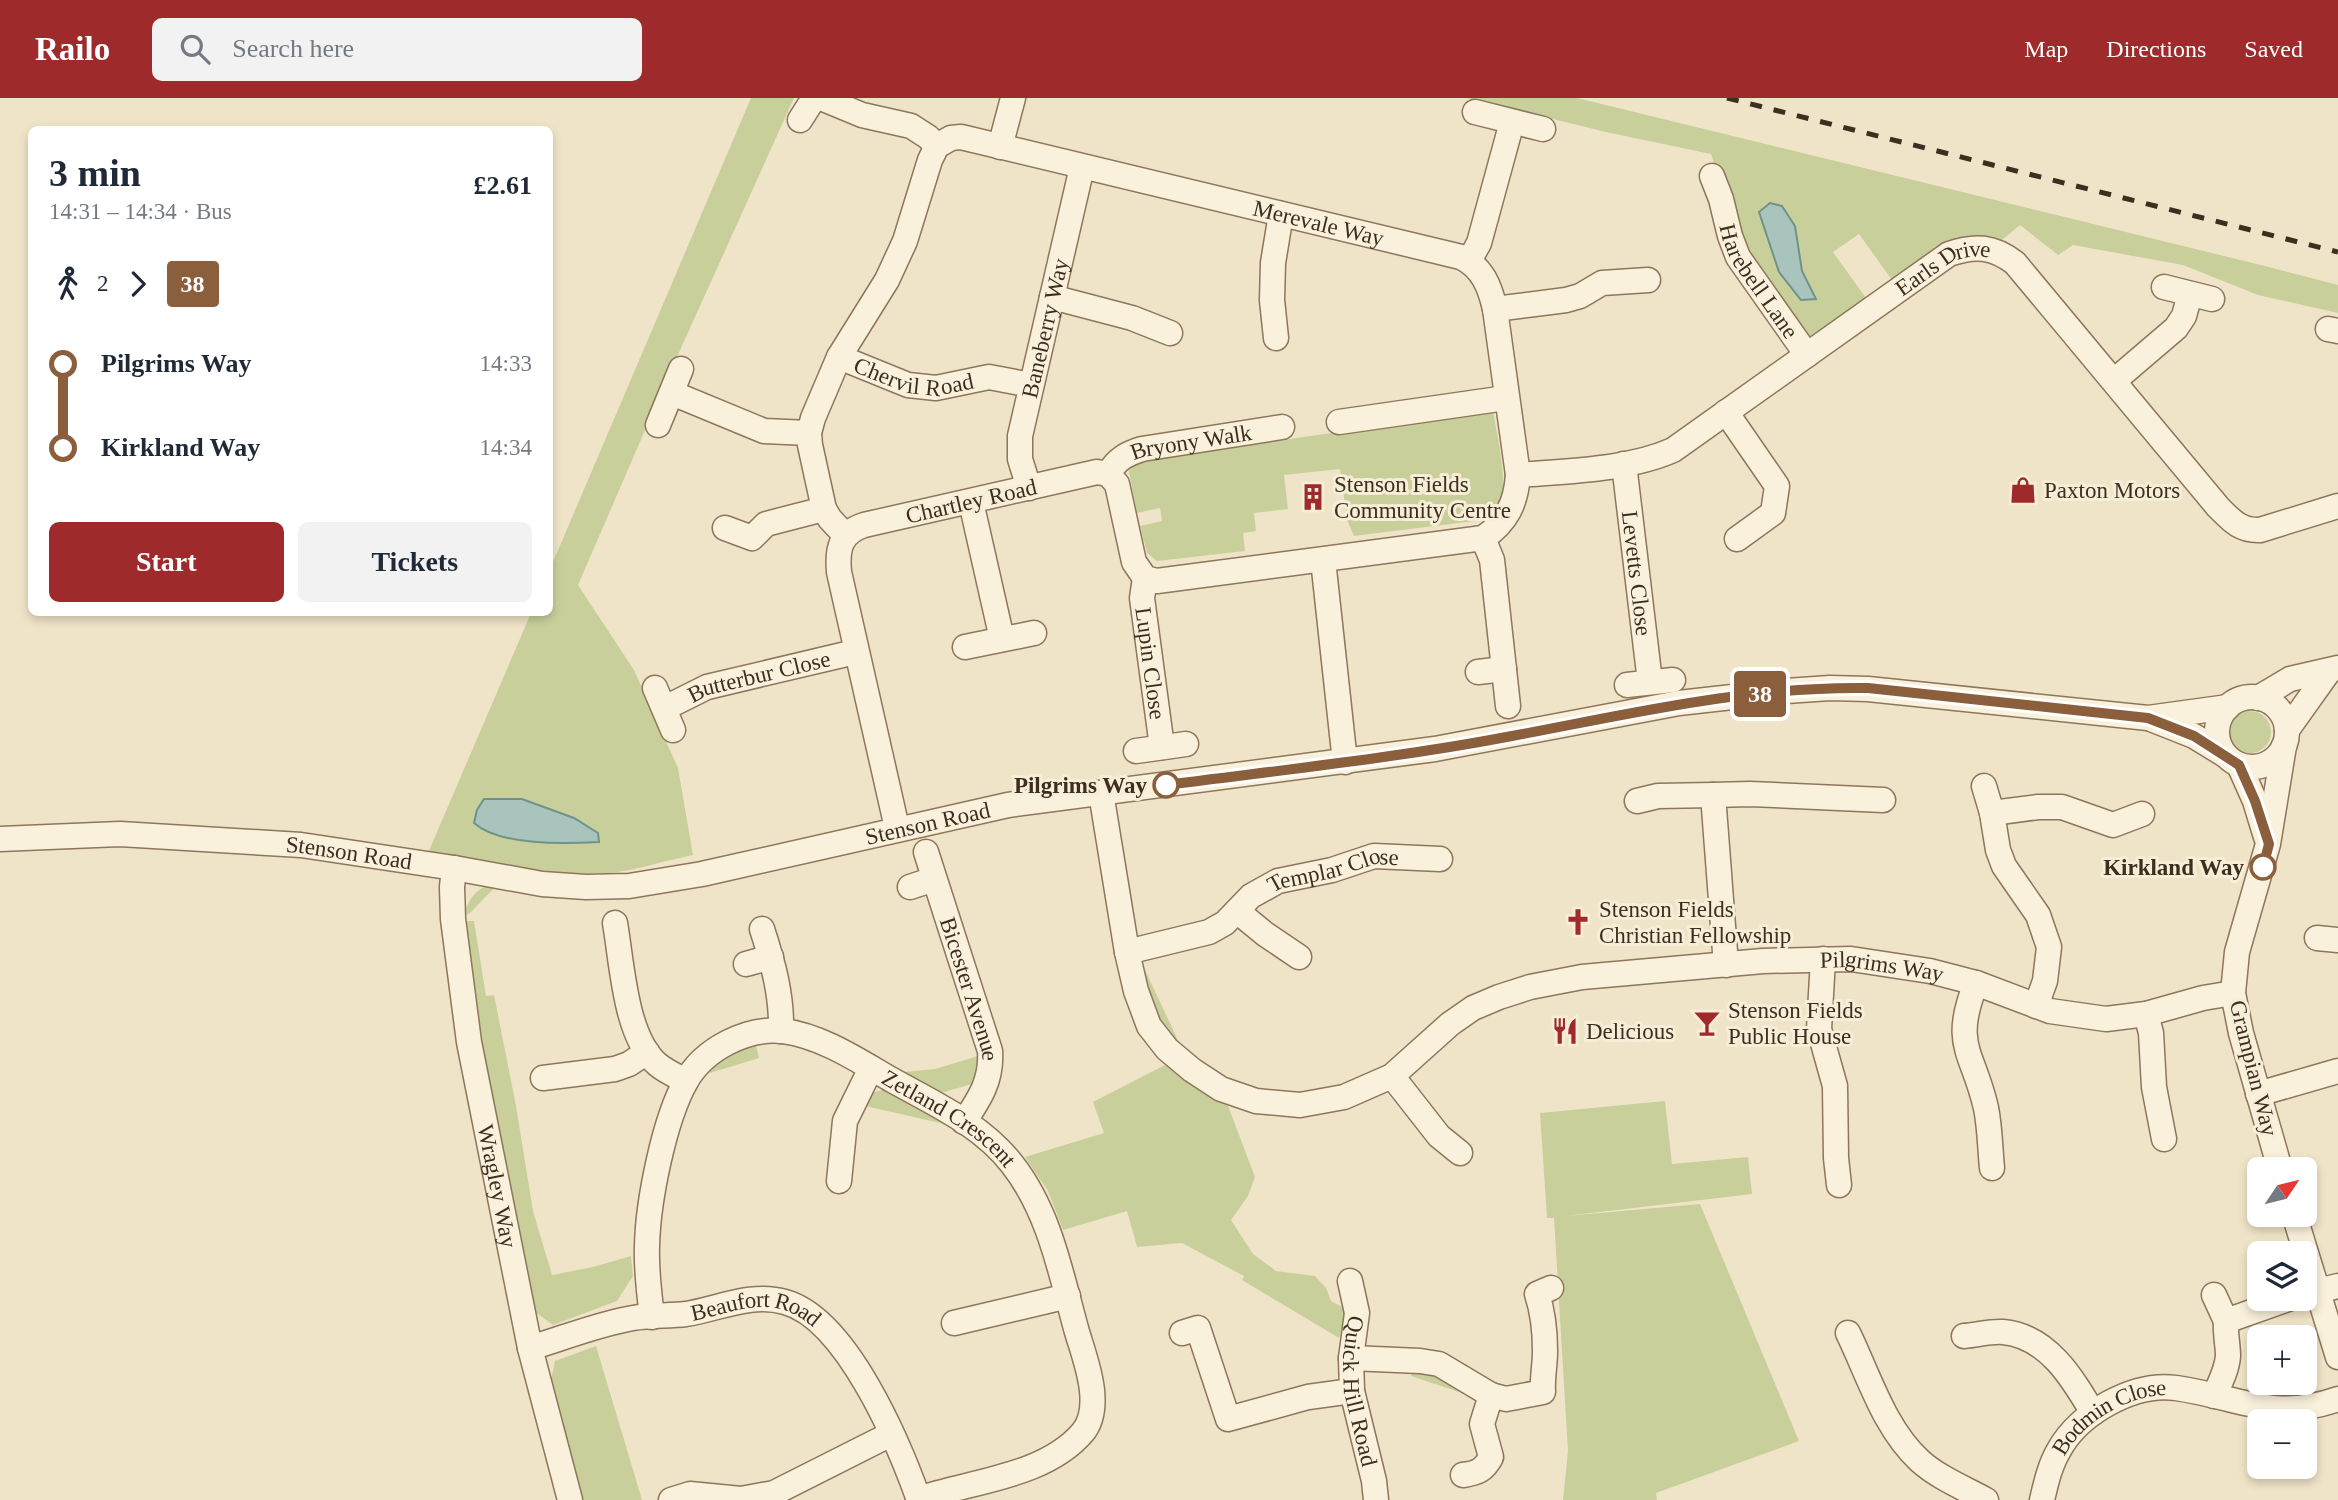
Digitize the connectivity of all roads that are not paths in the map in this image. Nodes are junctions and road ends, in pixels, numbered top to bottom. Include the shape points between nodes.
1 (814, 98) edge
2 (821, 98) edge
3 (1013, 98) edge
4 (1475, 112) dead end
5 (800, 120) dead end
6 (1512, 122) junction
7 (1543, 129) dead end
8 (937, 146) junction
9 (1000, 147) junction
10 (1083, 167) junction
11 (1725, 189) dead end
12 (1281, 214) junction
13 (1469, 261) junction
14 (2164, 288) dead end
15 (1636, 289) dead end
16 (1052, 297) junction
17 (1495, 309) junction
18 (1170, 333) dead end
19 (1276, 338) dead end
20 (1807, 355) junction
21 (839, 357) junction
22 (681, 369) dead end
23 (2114, 381) junction
24 (1031, 384) junction
25 (672, 393) junction
26 (1506, 398) junction
27 (1726, 412) junction
28 (1339, 422) dead end
29 (658, 425) dead end
30 (1282, 428) dead end
31 (809, 433) junction
32 (1624, 464) junction
33 (1108, 474) junction
34 (1518, 475) junction
35 (1029, 488) junction
36 (971, 502) junction
37 (2338, 506) edge
38 (824, 509) junction
39 (725, 528) dead end
40 (845, 535) junction
41 (1483, 537) junction
42 (1737, 539) dead end
43 (1323, 560) junction
44 (1145, 578) junction
45 (1034, 633) dead end
46 (1002, 639) junction
47 (965, 647) dead end
48 (855, 652) junction
49 (1504, 669) junction
50 (2334, 670) edge
51 (1478, 672) dead end
52 (1650, 682) dead end
53 (2258, 698) junction
54 (1508, 706) dead end
55 (2228, 707) junction
56 (664, 709) dead end
57 (2148, 718) junction
58 (2286, 738) junction
59 (1136, 751) dead end
60 (2232, 760) junction
61 (1345, 762) junction
62 (1984, 786) dead end
63 (1101, 793) junction
64 (1713, 795) junction
65 (1883, 800) dead end
66 (1637, 801) dead end
67 (1992, 813) junction
68 (2142, 814) dead end
69 (897, 828) junction
70 (0, 839) edge
71 (2269, 844) junction
72 (926, 852) dead end
73 (1440, 859) dead end
74 (454, 868) junction
75 (934, 879) junction
76 (910, 887) dead end
77 (1237, 911) junction
78 (615, 923) dead end
79 (762, 929) dead end
80 (1127, 951) junction
81 (771, 957) junction
82 (1299, 957) dead end
83 (1823, 959) junction
84 (746, 964) dead end
85 (1726, 965) junction
86 (1976, 983) junction
87 (2233, 993) junction
88 (2036, 1006) junction
89 (2146, 1014) junction
90 (781, 1031) junction
91 (647, 1052) junction
92 (872, 1068) junction
93 (2338, 1071) edge
94 (1392, 1076) junction
95 (542, 1078) dead end
96 (686, 1081) junction
97 (2258, 1094) junction
98 (964, 1122) junction
99 (2164, 1139) dead end
100 (1460, 1153) dead end
101 (2276, 1157) edge
102 (1993, 1168) dead end
103 (839, 1181) dead end
104 (1840, 1185) dead end
105 (2300, 1227) edge
106 (1351, 1280) dead end
107 (2328, 1289) edge
108 (1536, 1294) dead end
109 (2214, 1295) dead end
110 (1068, 1296) junction
111 (2256, 1311) edge
112 (652, 1317) junction
113 (2226, 1321) junction
114 (954, 1323) dead end
115 (1182, 1333) dead end
116 (1848, 1333) dead end
117 (1964, 1336) dead end
118 (530, 1348) junction
119 (2338, 1357) edge
120 (1351, 1359) junction
121 (1352, 1391) junction
122 (1491, 1395) junction
123 (2214, 1396) junction
124 (2338, 1399) edge
125 (2093, 1413) junction
126 (891, 1434) junction
127 (1463, 1475) dead end
128 (682, 1489) edge
129 (919, 1499) edge
130 (570, 1500) edge
131 (1376, 1500) edge
132 (1986, 1500) edge
133 (2042, 1500) edge

1 - 5 street
2 - 8 street via 862,115 911,126
3 - 9 street
4 - 6 street
6 - 7 street
6 - 13 street via 1479,243
8 - 9 street, Merevale Way via 961,137
8 - 21 street via 887,280
9 - 10 street, Merevale Way
10 - 12 street, Merevale Way
10 - 16 street, Baneberry Way
11 - 20 street, Harebell Lane via 1730,236 1738,257
12 - 13 street, Merevale Way
12 - 19 street via 1273,263
13 - 17 street via 1489,285
14 - 23 street via 2201,297 2176,328
15 - 17 street via 1602,284 1566,300
16 - 18 street
16 - 24 street, Baneberry Way
17 - 26 street
20 - 23 street, Earls Drive via 1949,254 1990,248 2015,263
20 - 27 street, Earls Drive
21 - 24 street, Chervil Road via 908,385 936,388 989,377
21 - 31 street
22 - 25 street
23 - 37 street, Earls Drive via 2235,524 2260,530
24 - 35 street, Baneberry Way via 1020,436 1020,459
25 - 29 street
25 - 31 street via 764,431
26 - 28 street
26 - 34 street
27 - 32 street, Earls Drive via 1674,450
27 - 42 street via 1777,486 1773,513
30 - 33 street, Bryony Walk via 1142,449 1125,454
31 - 38 street
32 - 34 street, Earls Drive
32 - 52 street, Levetts Close
33 - 35 street, Chartley Road via 1097,472
33 - 44 street via 1117,484 1134,562
34 - 41 street via 1512,506 1504,520
35 - 36 street, Chartley Road
36 - 40 street, Chartley Road via 864,525
36 - 46 street
38 - 39 street via 766,524 752,538
38 - 40 street
40 - 48 street via 839,546 839,572
41 - 43 street
41 - 49 street via 1492,560
43 - 44 street via 1170,581
43 - 61 street
44 - 59 street, Lupin Close via 1142,598 1174,745
45 - 46 street
46 - 47 street
48 - 56 street, Butterbur Close via 707,687
48 - 69 street
49 - 51 street
49 - 54 street
50 - 53 street via 2290,679
50 - 58 street
53 - 55 street via 2241,699
53 - 58 street via 2274,705 2283,717
55 - 57 street, Stenson Road
55 - 60 street via 2217,732
57 - 60 street, Stenson Road via 2194,736
57 - 61 street, Stenson Road via 1937,694 1830,688 1679,704
58 - 60 street via 2278,756 2268,763 2250,767
58 - 71 street, Grampian Way
60 - 71 street via 2255,801
61 - 63 street, Stenson Road
62 - 67 street
63 - 69 street, Stenson Road via 1008,805
63 - 80 street, Pilgrims Way
64 - 65 street via 1824,787
64 - 66 street
64 - 85 street
67 - 68 street via 2062,807 2113,825
67 - 88 street via 2004,866 2038,915 2049,947
69 - 74 street, Stenson Road via 702,874 629,886 542,884
70 - 74 street, Stenson Road via 120,834 276,843
71 - 87 street, Grampian Way via 2237,952
72 - 75 street, Bicester Avenue
73 - 77 street, Templar Close via 1374,856 1278,881 1251,896
74 - 118 street, Wragley Way via 453,919 469,1042
75 - 76 street
75 - 98 street, Bicester Avenue via 990,1051 984,1093
77 - 80 street, Templar Close via 1195,938
77 - 82 street, Templar Close
78 - 91 street via 631,953 628,1003
79 - 81 street
80 - 94 street, Pilgrims Way via 1149,1026 1167,1049 1221,1089 1256,1101 1312,1105
81 - 84 street
81 - 90 street via 782,1006
83 - 85 street, Pilgrims Way
83 - 86 street, Pilgrims Way via 1892,963
83 - 104 street via 1819,1029 1835,1086
85 - 94 street, Pilgrims Way via 1582,977 1499,997 1460,1016
86 - 88 street, Pilgrims Way
86 - 102 street via 1964,1036 1994,1108
87 - 89 street, Pilgrims Way
87 - 97 street, Grampian Way
88 - 89 street, Pilgrims Way via 2106,1018
89 - 99 street
90 - 92 street, Zetland Crescent via 823,1043
90 - 96 street, Zetland Crescent via 734,1040 706,1058
91 - 95 street via 615,1069
91 - 96 street via 657,1064
92 - 98 street, Zetland Crescent
92 - 103 street via 845,1121 852,1147
93 - 97 street
94 - 100 street via 1439,1136
96 - 112 street, Zetland Crescent via 669,1123 650,1211 646,1246
97 - 101 street, Grampian Way
98 - 110 street, Zetland Crescent via 1002,1152 1034,1198
105 - 107 street
106 - 120 street, Quick Hill Road via 1357,1312
107 - 119 street
108 - 122 street via 1542,1311 1544,1392 1506,1399
109 - 113 street
110 - 114 street via 978,1307
110 - 129 street, Zetland Crescent via 1092,1382 1092,1406 1084,1431 1040,1464
111 - 113 street
112 - 118 street, Beaufort Road via 612,1323
112 - 126 street, Beaufort Road via 762,1299 801,1308 835,1337
113 - 123 street via 2228,1354
115 - 121 street via 1198,1328 1228,1419 1308,1397
116 - 132 street via 1868,1354 1879,1400 1908,1448 1944,1478
117 - 125 street via 2003,1332 2046,1337
118 - 130 street, Wragley Way
120 - 121 street, Quick Hill Road
120 - 122 street via 1439,1364
121 - 131 street, Quick Hill Road
122 - 127 street via 1482,1424 1491,1457 1478,1473
123 - 124 street, Bodmin Close via 2283,1409
123 - 125 street, Bodmin Close via 2173,1388 2147,1390
125 - 133 street, Bodmin Close via 2060,1447
126 - 128 street via 774,1493 741,1499
126 - 129 street, Beaufort Road

